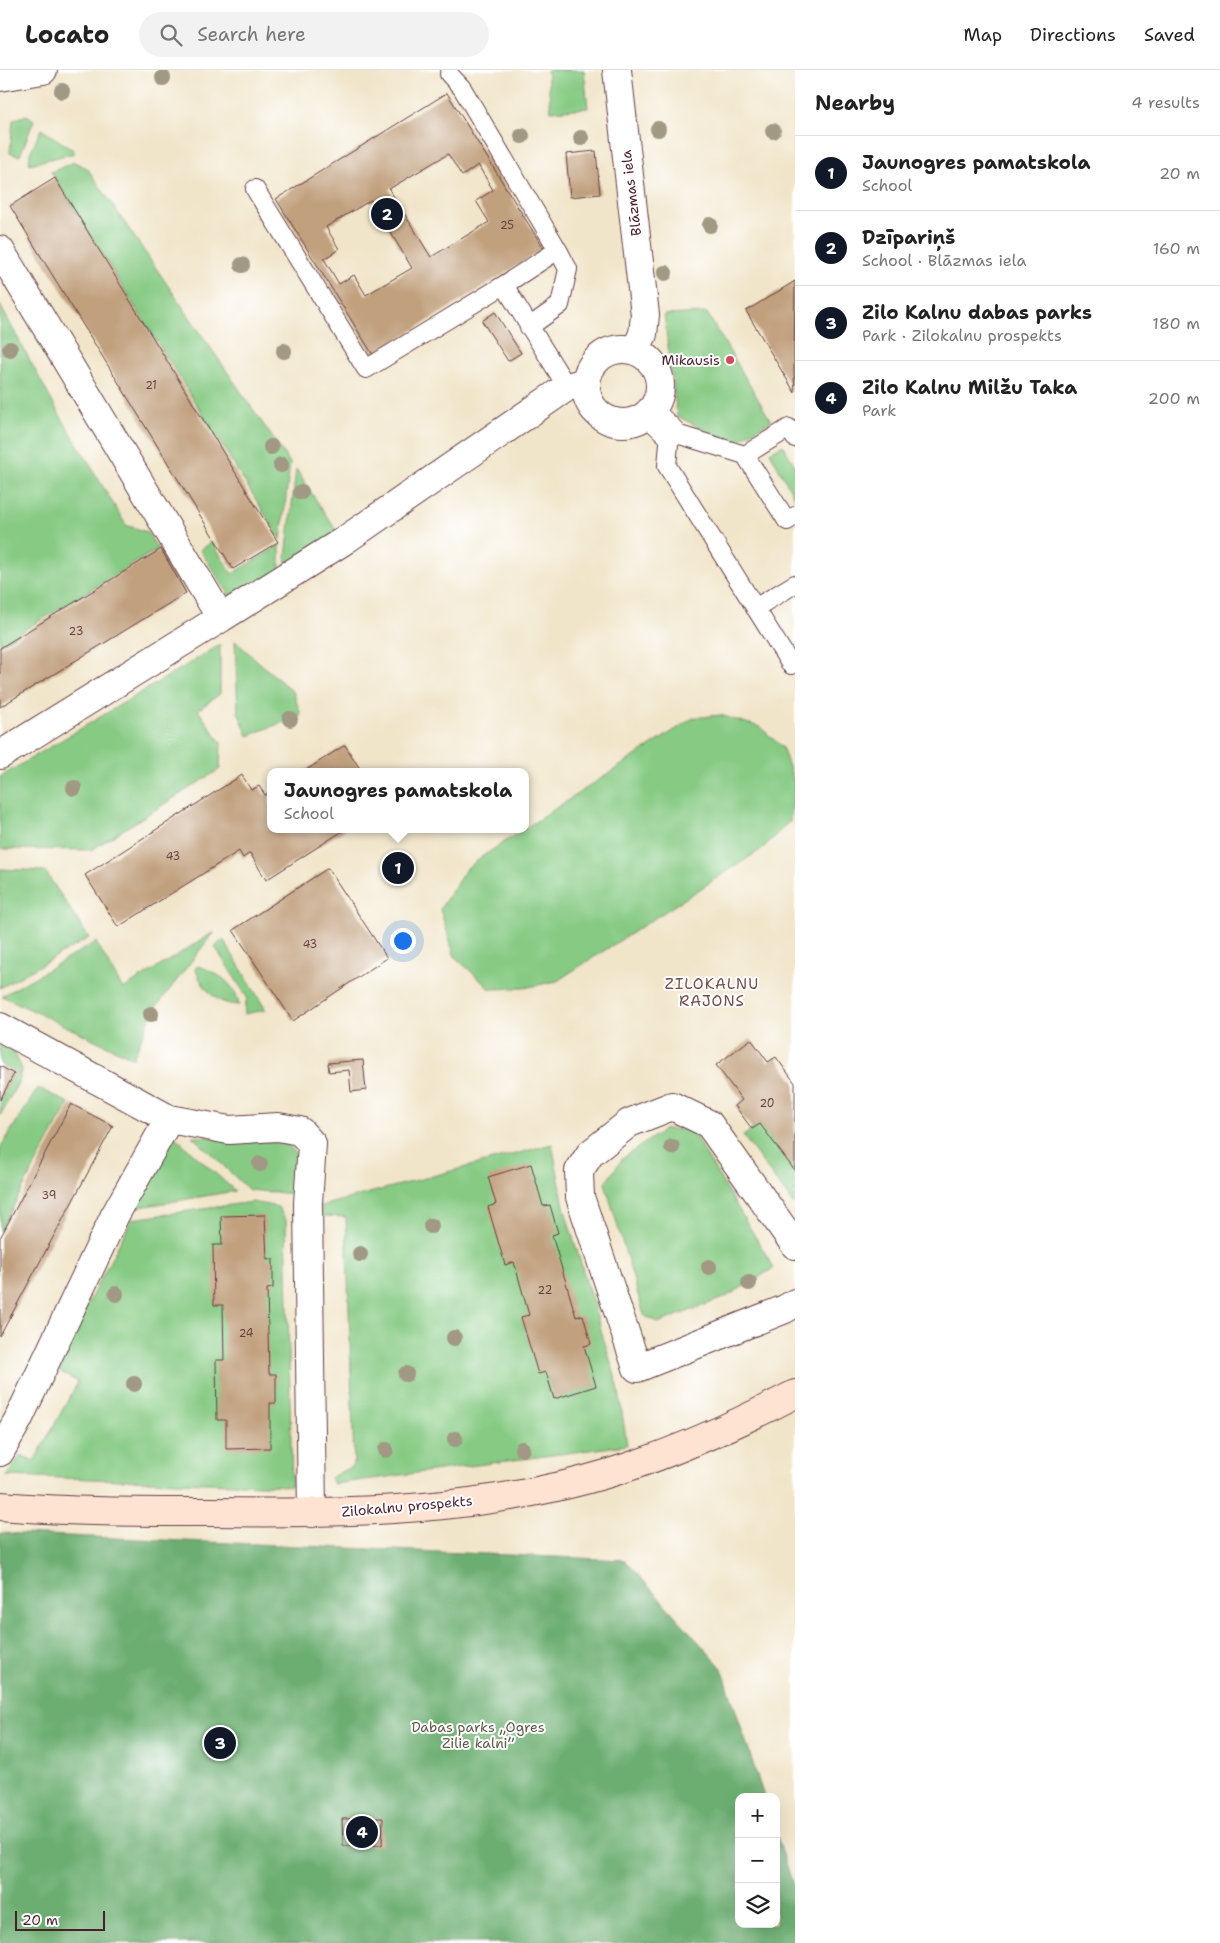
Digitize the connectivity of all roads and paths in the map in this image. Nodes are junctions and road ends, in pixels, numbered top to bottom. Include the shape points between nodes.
1 (43, 70) edge
2 (617, 70) edge
3 (449, 74) dead end
4 (0, 77) edge
5 (255, 190) dead end
6 (0, 250) edge
7 (558, 250) junction
8 (504, 284) junction
9 (529, 327) junction
10 (635, 351) junction
11 (576, 384) junction
12 (649, 412) junction
13 (670, 432) junction
14 (795, 438) edge
15 (745, 455) junction
16 (795, 516) edge
17 (795, 584) edge
18 (755, 608) junction
19 (221, 618) junction
20 (791, 665) dead end
21 (0, 755) edge
22 (0, 1027) edge
23 (169, 1119) junction
24 (795, 1245) edge
25 (795, 1303) edge
26 (795, 1394) edge
27 (0, 1452) edge
28 (0, 1506) edge
29 (312, 1514) junction

1 - 4 street
2 - 10 street, Blāzmas iela via 645,315 643,334
3 - 7 lane via 462,88
5 - 8 lane via 366,369
6 - 19 street
7 - 8 lane
7 - 9 lane via 568,269 560,305
8 - 9 lane
9 - 11 lane
10 - 11 street via 606,354
10 - 12 street via 653,365 658,376 657,400
11 - 12 street via 605,419 625,424 643,418
11 - 19 street via 345,540
12 - 13 street
13 - 15 lane
13 - 18 lane via 667,466
14 - 15 lane via 789,428
15 - 16 lane via 787,520
17 - 18 lane
18 - 20 lane
19 - 21 street
22 - 23 street
23 - 27 street via 116,1215
23 - 29 street via 229,1130 278,1127 300,1131 312,1144 308,1202
24 - 25 street via 709,1124 672,1106 629,1123 590,1154 580,1171 580,1197 637,1368
26 - 29 main road, Zilokalnu prospekts via 729,1428 634,1466 558,1486 476,1501
28 - 29 main road, Zilokalnu prospekts via 61,1511

